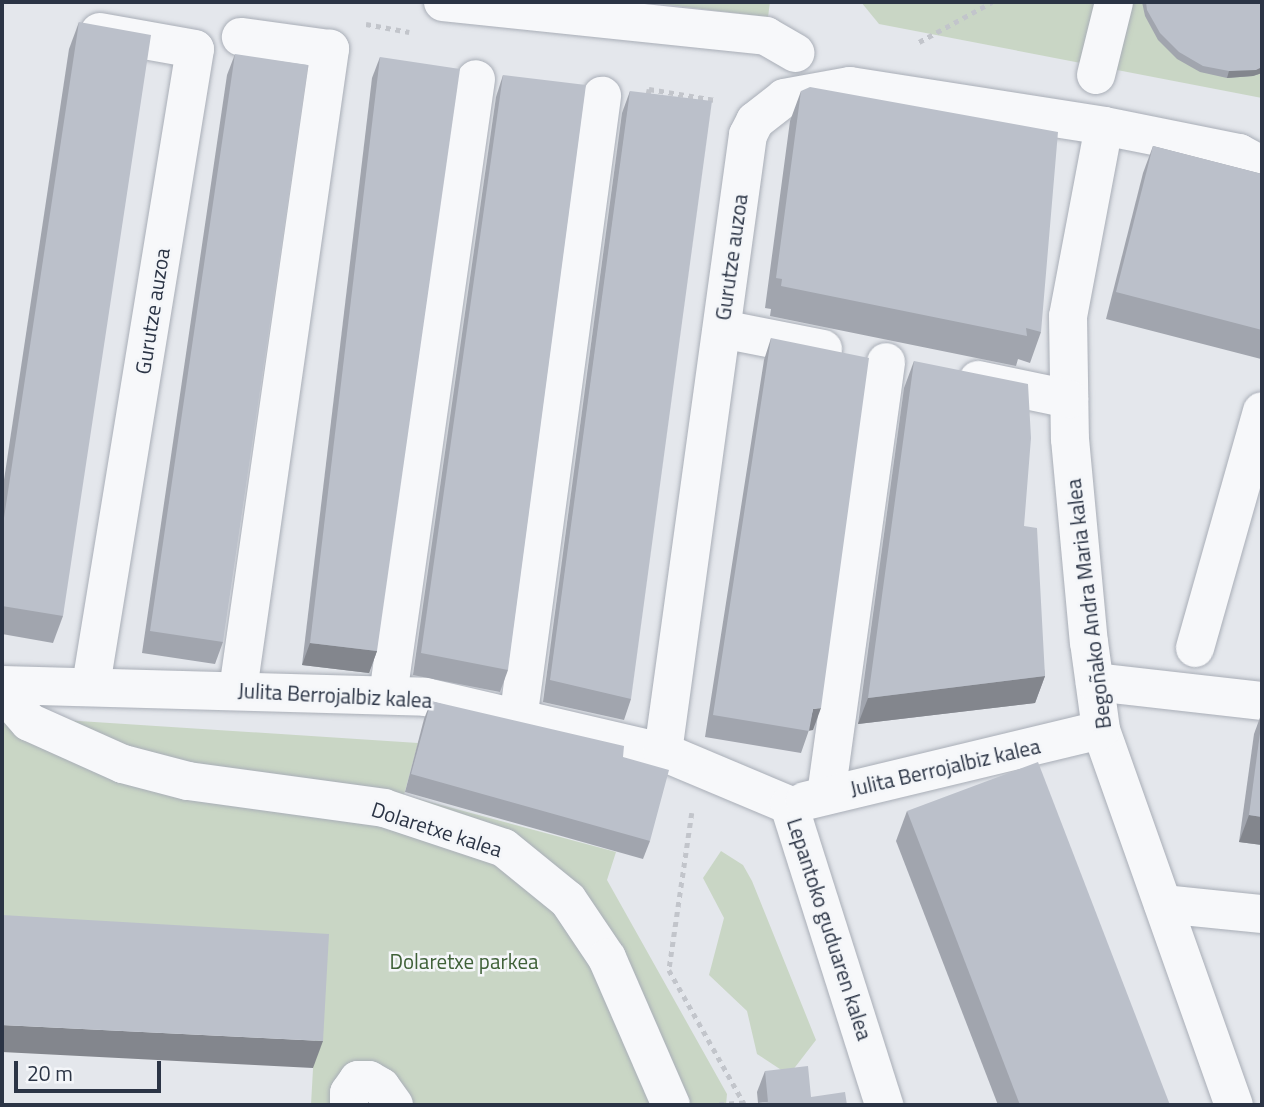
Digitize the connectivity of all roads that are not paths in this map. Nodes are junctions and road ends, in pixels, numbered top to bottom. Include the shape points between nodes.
1 (443, 2) edge
2 (1114, 2) edge
3 (84, 29) edge
4 (241, 37) dead end
5 (795, 53) dead end
6 (1096, 75) dead end
7 (476, 79) dead end
8 (602, 96) dead end
9 (1104, 126) junction
10 (1262, 165) edge
11 (722, 329) junction
12 (887, 362) junction
13 (1069, 399) junction
14 (1262, 411) edge
15 (1195, 648) dead end
16 (1096, 682) junction
17 (2, 685) edge
18 (91, 685) junction
19 (238, 690) junction
20 (2, 691) edge
21 (388, 695) junction
22 (1262, 701) edge
23 (518, 720) junction
24 (1101, 730) junction
25 (663, 752) junction
26 (826, 795) junction
27 (789, 805) junction
28 (1163, 904) junction
29 (1262, 914) edge
30 (349, 1105) edge
31 (394, 1105) edge
32 (671, 1105) edge
33 (884, 1105) edge
34 (1234, 1105) edge

1 - 5 street via 766,36
2 - 6 street
3 - 18 street, Gurutze auzoa via 195,49
4 - 19 street via 330,49
7 - 21 street
8 - 23 street
9 - 10 street, Gurutze auzoa via 1238,153
9 - 11 street, Gurutze auzoa via 850,86 784,98 755,121 748,135
9 - 13 street, Begoñako Andra Maria kalea via 1068,316
11 - 12 street
11 - 25 street, Gurutze auzoa
12 - 13 street
12 - 26 street
13 - 16 street, Begoñako Andra Maria kalea via 1075,511
14 - 15 street
16 - 22 street
16 - 24 street, Begoñako Andra Maria kalea
17 - 18 street, Julita Berrojalbiz kalea
18 - 19 street, Julita Berrojalbiz kalea
19 - 21 street, Julita Berrojalbiz kalea
20 - 32 street, Dolaretxe kalea via 29,722 123,764 188,781 384,808 504,848 568,900 607,958 646,1038
21 - 23 street, Julita Berrojalbiz kalea via 426,696
23 - 25 street, Julita Berrojalbiz kalea
24 - 26 street, Julita Berrojalbiz kalea
24 - 28 street, Begoñako Andra Maria kalea
25 - 27 street, Lepantoko guduaren kalea
26 - 27 street, Julita Berrojalbiz kalea
27 - 33 street, Lepantoko guduaren kalea
28 - 29 street
28 - 34 street, Begoñako Andra Maria kalea
30 - 31 street via 349,1093 358,1080 381,1087

